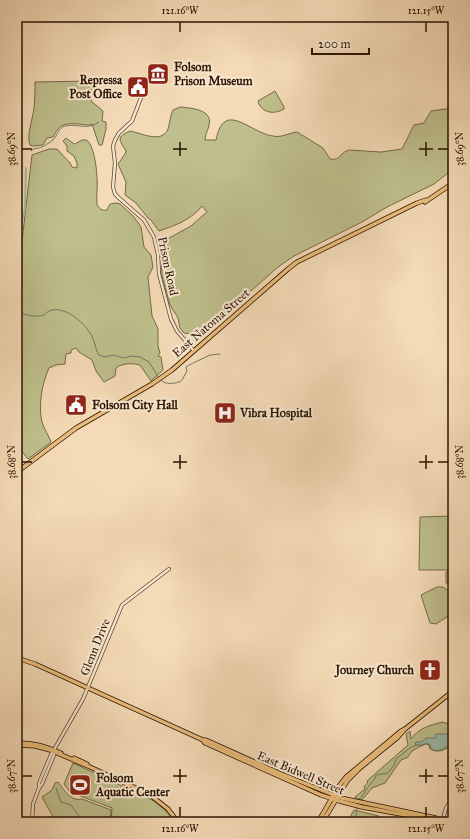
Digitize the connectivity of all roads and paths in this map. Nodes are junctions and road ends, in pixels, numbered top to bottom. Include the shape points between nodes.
1 (147, 82) dead end
2 (453, 183) edge
3 (194, 351) junction
4 (17, 472) edge
5 (169, 569) dead end
6 (17, 658) edge
7 (88, 688) junction
8 (453, 691) edge
9 (406, 729) junction
10 (397, 734) junction
11 (17, 744) edge
12 (390, 744) junction
13 (221, 749) junction
14 (54, 750) junction
15 (361, 763) junction
16 (356, 772) junction
17 (43, 774) junction
18 (298, 783) junction
19 (42, 784) junction
20 (38, 788) junction
21 (453, 797) edge
22 (335, 798) junction
23 (386, 809) junction
24 (32, 822) edge
25 (178, 822) edge
26 (318, 822) edge
27 (321, 822) edge
28 (443, 822) edge

1 - 3 street, Prison Road via 132,121 119,133 114,142 114,191 140,216 152,232 157,249 159,274 171,319 177,331
2 - 3 main road, East Natoma Street via 426,200 297,262
3 - 4 main road, East Natoma Street via 168,373 90,420
5 - 7 street, Glenn Drive via 123,604
6 - 7 main road, East Bidwell Street
7 - 13 main road, East Bidwell Street
7 - 14 street, Glenn Drive
8 - 9 main road
9 - 10 main road
9 - 12 main road
10 - 12 main road
10 - 15 main road
11 - 14 main road
12 - 16 main road
13 - 18 main road, East Bidwell Street
13 - 18 main road, East Bidwell Street via 279,777
14 - 17 street, Glenn Drive
14 - 19 street, Glenn Drive
14 - 25 main road via 154,797
15 - 16 main road
15 - 22 main road via 346,777
16 - 22 main road
17 - 19 street
17 - 20 street, Glenn Drive
18 - 22 main road, East Bidwell Street
18 - 22 main road, East Bidwell Street
19 - 20 street, Glenn Drive
20 - 24 street, Glenn Drive via 33,804
21 - 28 street via 446,808
22 - 23 main road, East Bidwell Street
22 - 26 main road
22 - 27 main road
23 - 28 main road
23 - 28 main road via 436,818

